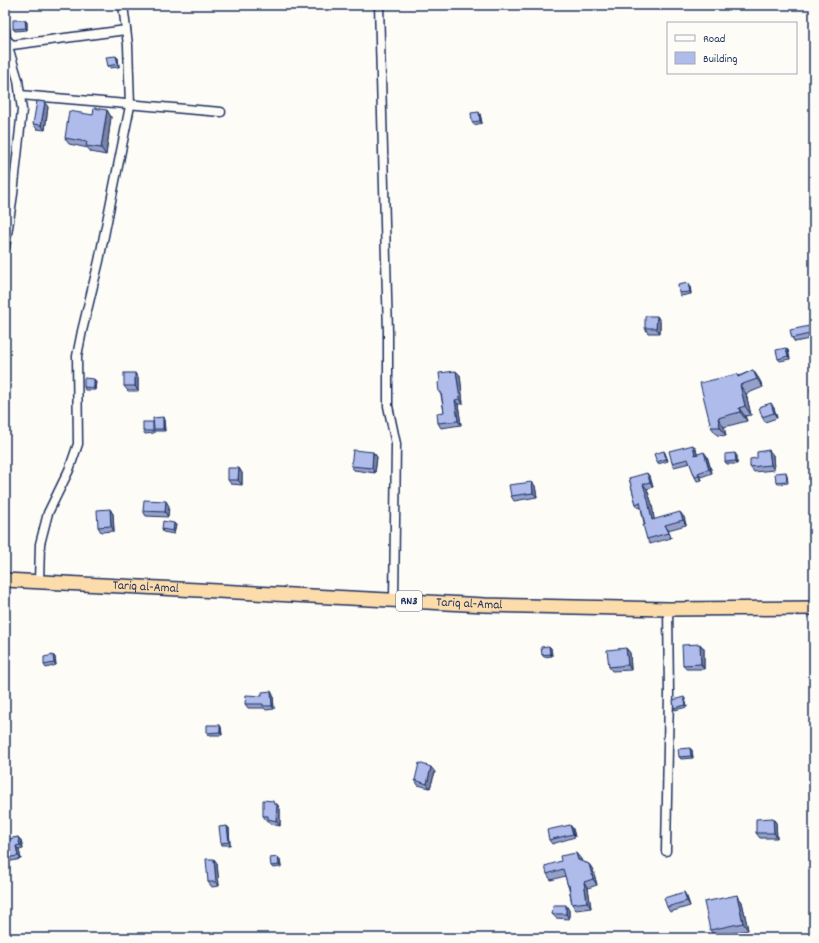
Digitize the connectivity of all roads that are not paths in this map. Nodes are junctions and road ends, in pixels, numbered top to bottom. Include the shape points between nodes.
1 (123, 5) edge
2 (379, 5) edge
3 (5, 30) edge
4 (126, 30) junction
5 (6, 39) edge
6 (20, 95) junction
7 (130, 106) junction
8 (221, 112) dead end
9 (5, 248) edge
10 (5, 580) edge
11 (39, 582) junction
12 (394, 600) junction
13 (814, 608) edge
14 (668, 609) junction
15 (666, 851) dead end

1 - 4 street
2 - 12 street via 388,406 396,444
3 - 5 street
4 - 5 street via 12,44
4 - 7 street
5 - 6 street
6 - 7 street
6 - 9 street via 22,110 14,194
7 - 8 street
7 - 11 street via 77,356 78,444 69,470 48,512 40,544
10 - 11 highway, Tariq al-Amal / RN3
11 - 12 highway, Tariq al-Amal / RN3
12 - 14 highway, Tariq al-Amal / RN3 via 485,605
13 - 14 highway, Tariq al-Amal / RN3
14 - 15 street

